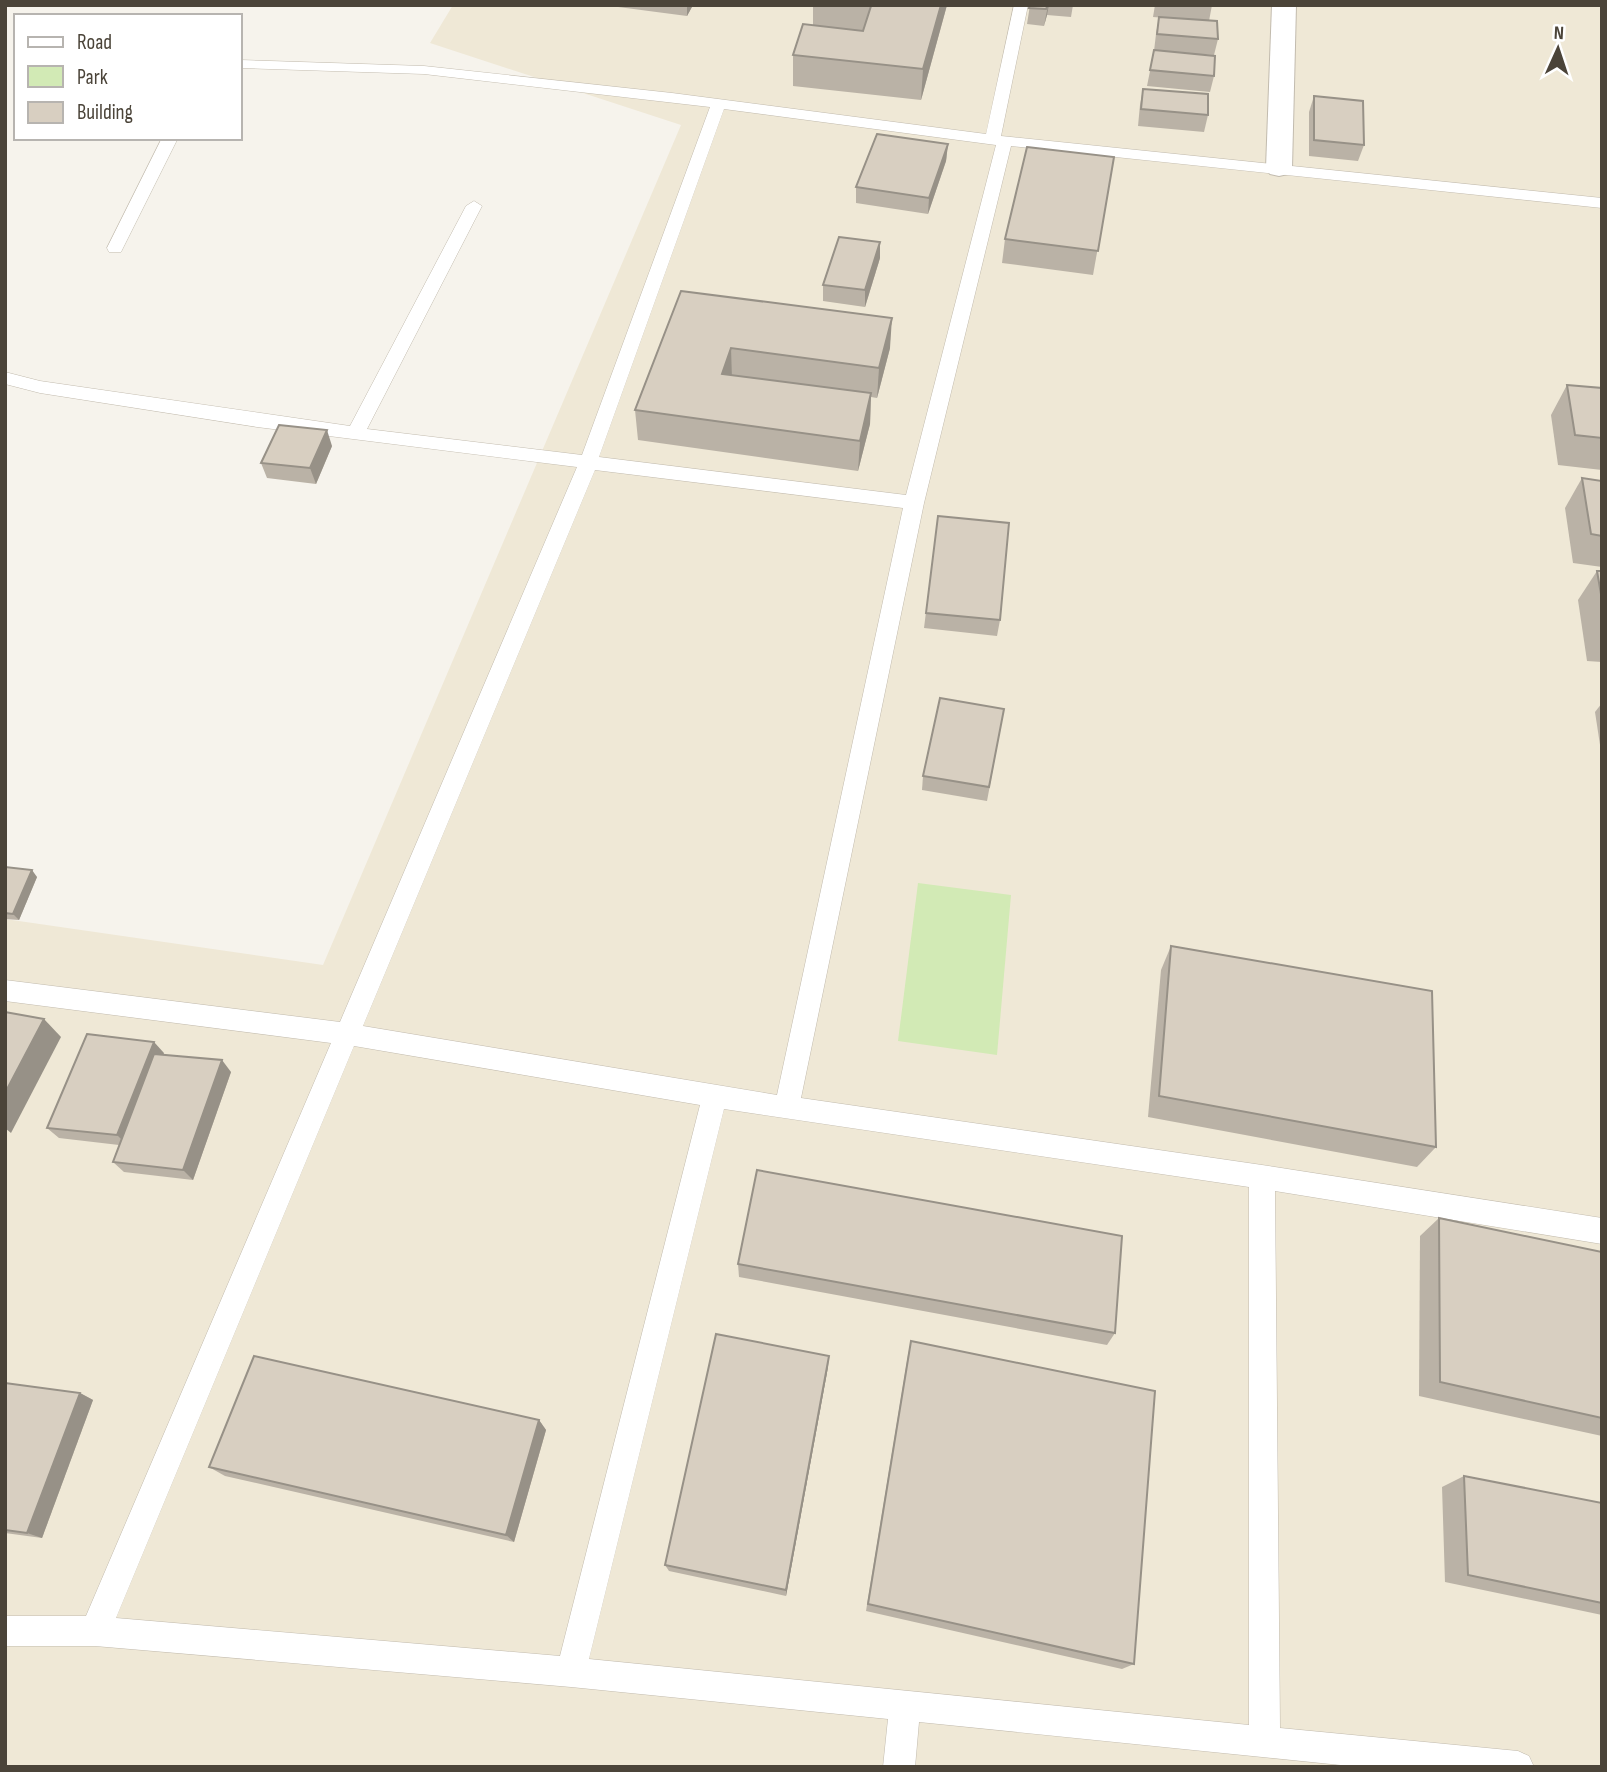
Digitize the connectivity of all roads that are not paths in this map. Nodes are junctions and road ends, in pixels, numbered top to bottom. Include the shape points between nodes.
1 (1021, 5) edge
2 (1284, 5) edge
3 (242, 64) edge
4 (718, 105) junction
5 (169, 140) edge
6 (999, 140) junction
7 (1279, 168) junction
8 (1602, 203) edge
9 (474, 206) dead end
10 (114, 248) dead end
11 (5, 378) edge
12 (356, 433) junction
13 (588, 463) junction
14 (914, 503) junction
15 (5, 990) edge
16 (347, 1034) junction
17 (715, 1095) junction
18 (787, 1108) junction
19 (1262, 1177) junction
20 (1602, 1231) edge
21 (5, 1631) edge
22 (95, 1631) junction
23 (571, 1672) junction
24 (905, 1706) junction
25 (1265, 1743) junction
26 (900, 1767) edge
27 (1518, 1767) edge

1 - 6 lane
2 - 7 street
3 - 4 lane via 424,70
4 - 6 lane
4 - 13 lane
5 - 10 lane
6 - 7 lane
6 - 14 lane
7 - 8 lane
9 - 12 lane
11 - 12 lane via 216,415
12 - 13 lane
13 - 14 lane
13 - 16 lane
14 - 18 lane
15 - 16 lane
16 - 17 lane
16 - 22 lane
17 - 18 lane
17 - 23 lane
18 - 19 lane
19 - 20 lane
19 - 25 lane
21 - 22 lane
22 - 23 lane
23 - 24 lane
24 - 25 lane
24 - 26 lane
25 - 27 lane

